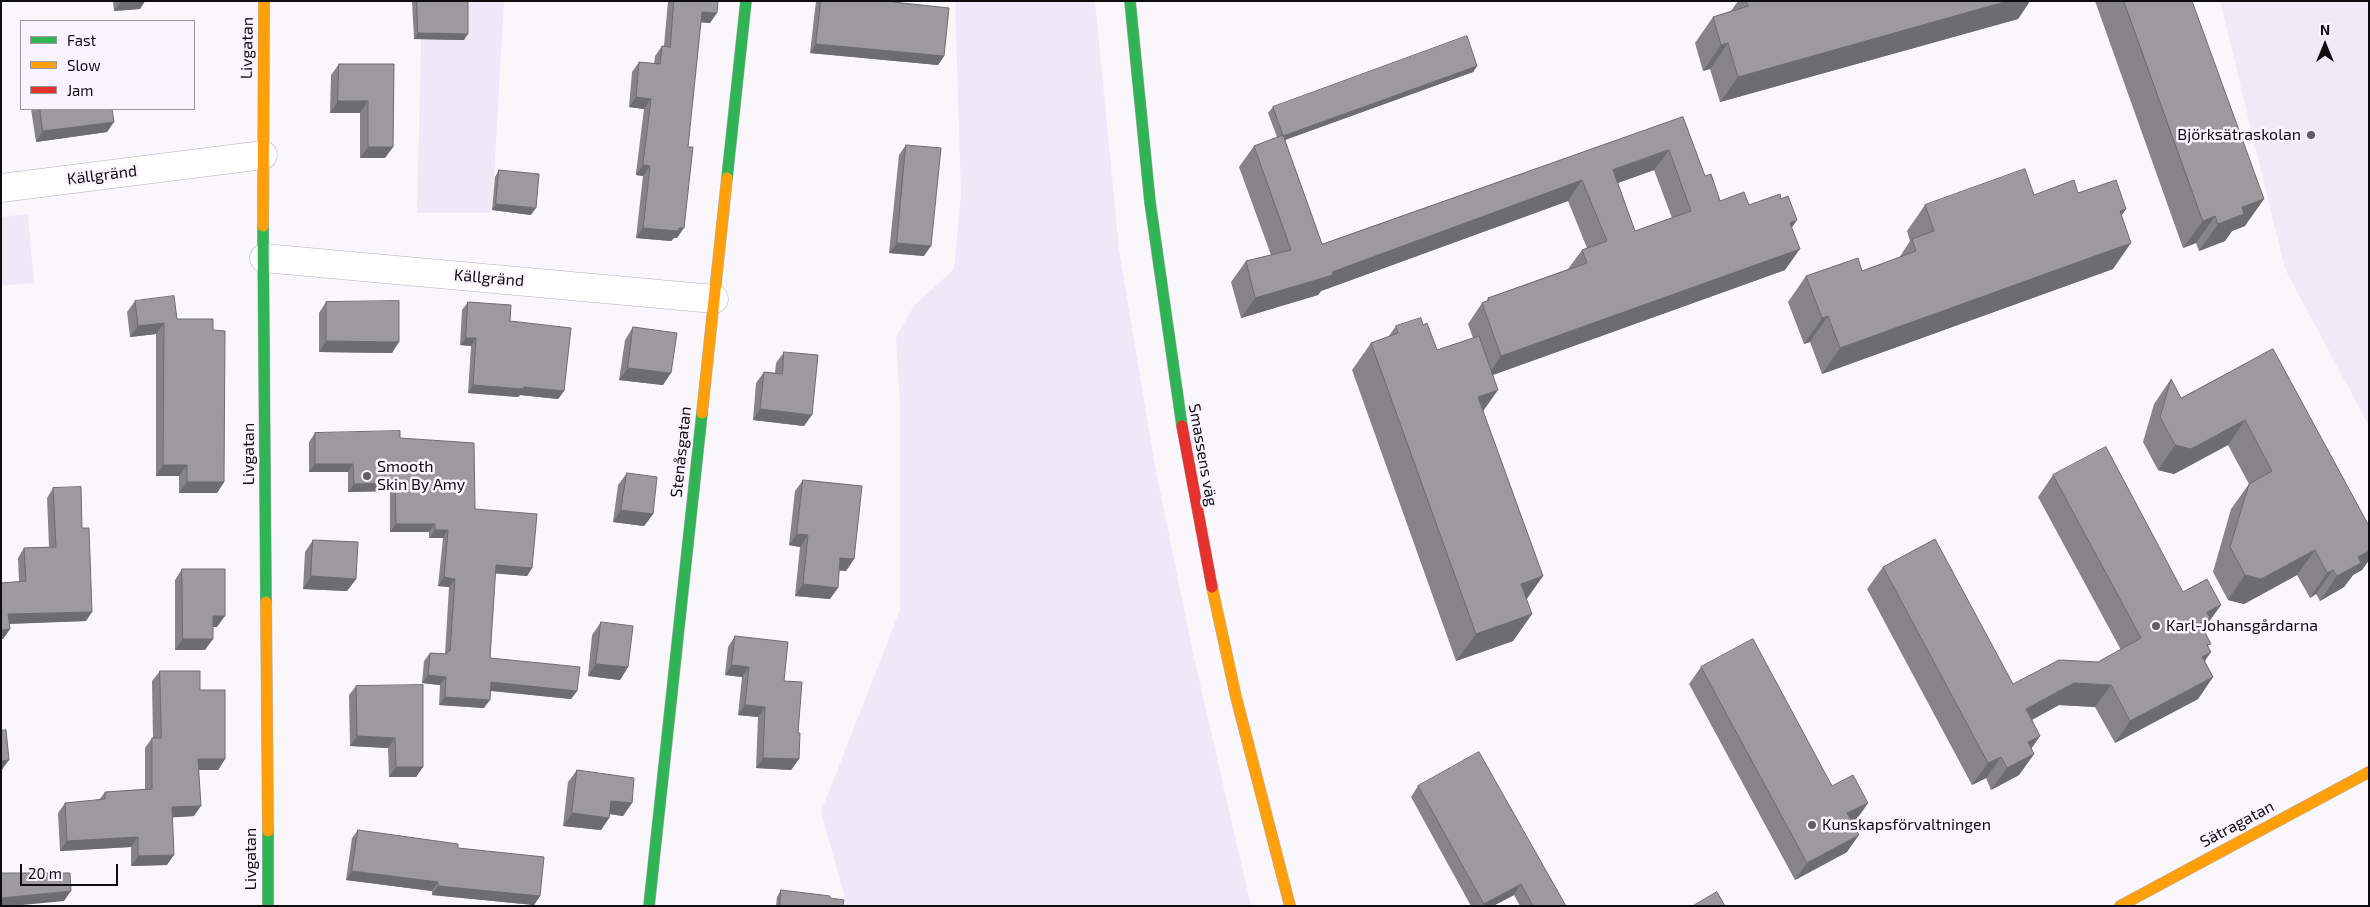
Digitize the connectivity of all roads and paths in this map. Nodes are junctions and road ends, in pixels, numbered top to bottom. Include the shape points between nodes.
1 (264, 1) edge
2 (746, 1) edge
3 (1130, 1) edge
4 (263, 155) junction
5 (1, 188) edge
6 (264, 258) junction
7 (714, 299) junction
8 (2369, 772) edge
9 (268, 906) edge
10 (649, 906) edge
11 (1290, 906) edge
12 (2120, 906) edge

1 - 4 street, Livgatan
2 - 7 street, Stenåsgatan
3 - 11 street, Smassens väg via 1172,367 1200,534 1233,686
4 - 5 street, Källgränd
4 - 6 street, Livgatan
6 - 7 street, Källgränd
6 - 9 street, Livgatan
7 - 10 street, Stenåsgatan
8 - 12 street, Sätragatan

